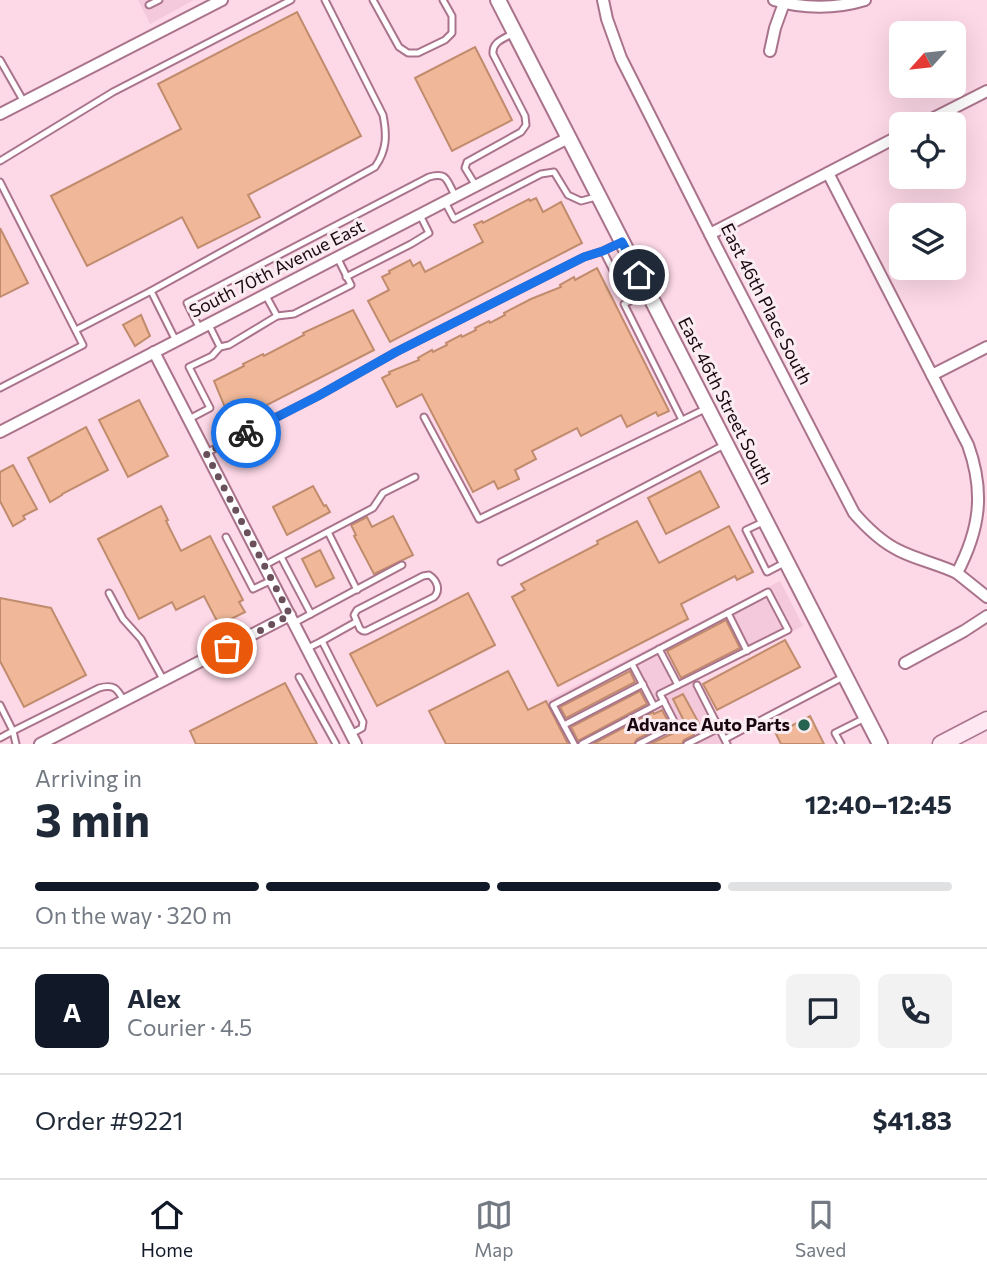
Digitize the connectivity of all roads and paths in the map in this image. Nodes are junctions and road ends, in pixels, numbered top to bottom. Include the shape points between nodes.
1 (159, 0) edge
2 (222, 0) edge
3 (290, 0) edge
4 (324, 0) edge
5 (373, 0) edge
6 (443, 0) edge
7 (498, 0) edge
8 (603, 0) edge
9 (865, 0) edge
10 (779, 1) edge
11 (149, 5) dead end
12 (515, 33) junction
13 (770, 51) dead end
14 (0, 60) edge
15 (987, 91) edge
16 (24, 102) junction
17 (946, 112) edge
18 (0, 114) edge
19 (569, 137) junction
20 (889, 141) edge
21 (0, 161) edge
22 (828, 173) junction
23 (0, 182) edge
24 (476, 186) junction
25 (456, 197) junction
26 (599, 197) junction
27 (445, 202) junction
28 (420, 215) junction
29 (710, 234) junction
30 (622, 242) junction
31 (603, 251) junction
32 (337, 257) junction
33 (346, 277) junction
34 (621, 286) dead end
35 (151, 291) junction
36 (648, 292) junction
37 (265, 294) junction
38 (277, 316) junction
39 (205, 326) junction
40 (76, 330) junction
41 (176, 341) junction
42 (220, 347) junction
43 (987, 347) edge
44 (154, 352) junction
45 (932, 375) junction
46 (0, 388) edge
47 (707, 408) junction
48 (424, 417) dead end
49 (189, 419) junction
50 (682, 420) junction
51 (0, 432) edge
52 (726, 444) junction
53 (206, 453) junction
54 (415, 477) dead end
55 (982, 481) edge
56 (765, 520) junction
57 (328, 532) junction
58 (226, 537) dead end
59 (281, 557) junction
60 (501, 562) dead end
61 (786, 562) junction
62 (264, 565) junction
63 (402, 565) dead end
64 (957, 573) junction
65 (272, 580) junction
66 (357, 590) junction
67 (108, 593) dead end
68 (987, 597) edge
69 (728, 613) junction
70 (311, 614) junction
71 (987, 616) edge
72 (292, 619) junction
73 (356, 622) junction
74 (322, 641) junction
75 (307, 648) junction
76 (659, 649) junction
77 (747, 651) junction
78 (905, 663) dead end
79 (632, 664) junction
80 (845, 676) junction
81 (299, 677) dead end
82 (164, 681) junction
83 (643, 684) junction
84 (678, 685) junction
85 (697, 685) dead end
86 (124, 701) junction
87 (664, 701) junction
88 (0, 705) edge
89 (654, 706) junction
90 (866, 717) junction
91 (987, 720) edge
92 (564, 725) junction
93 (719, 728) junction
94 (13, 731) junction
95 (0, 738) edge
96 (968, 738) edge
97 (353, 739) edge
98 (726, 741) edge
99 (16, 744) edge
100 (40, 744) edge
101 (336, 744) edge
102 (574, 744) edge
103 (582, 744) edge
104 (639, 744) edge
105 (687, 744) edge
106 (841, 744) edge
107 (880, 744) edge
108 (941, 744) edge

1 - 11 lane
2 - 16 street
3 - 21 lane via 113,92
4 - 35 lane via 383,115 382,158 375,167
5 - 6 lane via 399,47 408,53 418,53 452,33 452,16
7 - 12 street, East 46th Street South
8 - 29 street, East 46th Place South via 621,58
9 - 10 street via 820,7
10 - 13 street
12 - 19 street, East 46th Street South
12 - 24 lane via 496,43 493,54 526,125 467,162 465,168
14 - 16 lane
15 - 17 street
16 - 18 street
19 - 24 street, South 70th Avenue East
19 - 26 street, East 46th Street South
20 - 22 street
22 - 29 street
22 - 45 street
23 - 40 lane
24 - 25 street, South 70th Avenue East
25 - 27 street, South 70th Avenue East
25 - 39 lane via 444,177 429,177 187,303
26 - 27 lane via 580,201 568,195 554,172 541,174 454,219
26 - 30 street, East 46th Street South
27 - 28 street, South 70th Avenue East
28 - 32 street, South 70th Avenue East
28 - 33 lane via 429,233
29 - 64 street, East 46th Place South via 854,513 901,552
30 - 31 lane
30 - 36 street, East 46th Street South
31 - 34 lane
31 - 53 lane via 525,286
32 - 33 lane
32 - 37 street, South 70th Avenue East
33 - 38 lane via 351,285 294,314
35 - 40 lane
35 - 41 lane
36 - 47 street, East 46th Street South
36 - 50 lane via 624,304
37 - 38 lane
37 - 39 street, South 70th Avenue East
38 - 42 lane
39 - 41 street, South 70th Avenue East
39 - 42 lane
40 - 46 lane via 83,345
41 - 44 street, South 70th Avenue East
42 - 49 lane via 189,367 210,408
43 - 45 street
44 - 49 street
44 - 51 street, South 70th Avenue East
45 - 55 street
47 - 50 lane
47 - 52 street, East 46th Street South
48 - 50 lane via 480,519
49 - 53 street
52 - 56 street, East 46th Street South
52 - 60 lane
53 - 62 street
54 - 57 lane via 383,493 373,508
55 - 64 street via 975,530
56 - 61 street, East 46th Street South
56 - 61 lane via 746,530 767,572
57 - 59 lane
57 - 66 lane
58 - 65 lane via 253,589
59 - 62 lane
59 - 70 lane
61 - 80 street, East 46th Street South
62 - 65 street
63 - 66 lane
64 - 68 street, East 46th Place South
65 - 72 street
66 - 70 lane
67 - 82 lane
69 - 76 lane
69 - 77 lane
69 - 77 lane via 768,592 788,630
70 - 72 lane
71 - 78 street
72 - 75 street
72 - 82 street
73 - 73 lane via 366,631 434,597 438,588 433,577 423,576 357,610
73 - 74 lane
74 - 75 lane
74 - 97 lane via 363,722
75 - 97 street
76 - 79 lane
76 - 84 lane
77 - 84 lane
79 - 83 lane
79 - 92 lane via 553,705
80 - 90 street, East 46th Street South
80 - 98 lane
81 - 101 lane
82 - 86 street
83 - 89 lane
83 - 92 lane
84 - 87 lane via 660,694
85 - 93 lane
86 - 94 lane via 117,690 99,688
86 - 100 street
87 - 89 lane
87 - 104 lane via 676,725
88 - 94 lane
89 - 103 lane
90 - 106 lane via 835,733
90 - 107 street, East 46th Street South
91 - 96 main road
92 - 102 lane
93 - 98 lane
93 - 105 lane
94 - 95 lane
94 - 99 lane
96 - 108 main road

